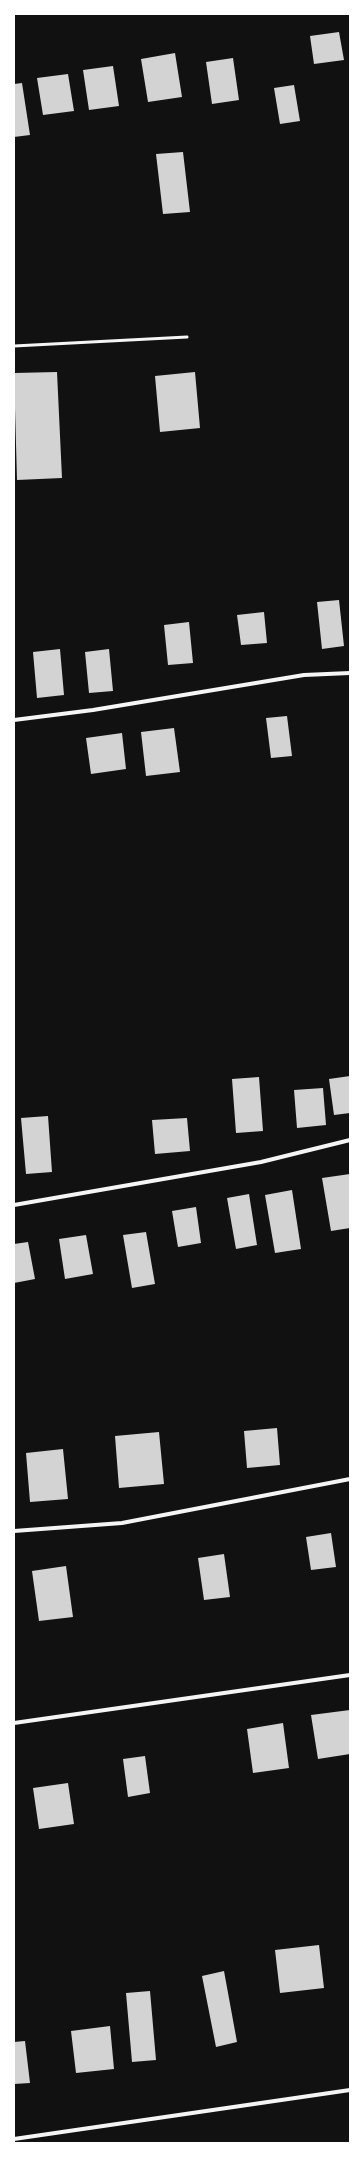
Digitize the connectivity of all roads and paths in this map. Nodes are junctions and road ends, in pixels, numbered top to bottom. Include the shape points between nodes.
1 (187, 337) dead end
2 (14, 346) edge
3 (350, 673) edge
4 (14, 720) edge
5 (350, 1140) edge
6 (14, 1205) edge
7 (350, 1479) edge
8 (14, 1531) edge
9 (350, 1675) edge
10 (14, 1723) edge
11 (350, 2090) edge
12 (14, 2139) edge

1 - 2 lane
3 - 4 street via 304,675 93,710
5 - 6 street via 261,1162
7 - 8 street via 122,1523
9 - 10 street
11 - 12 street

